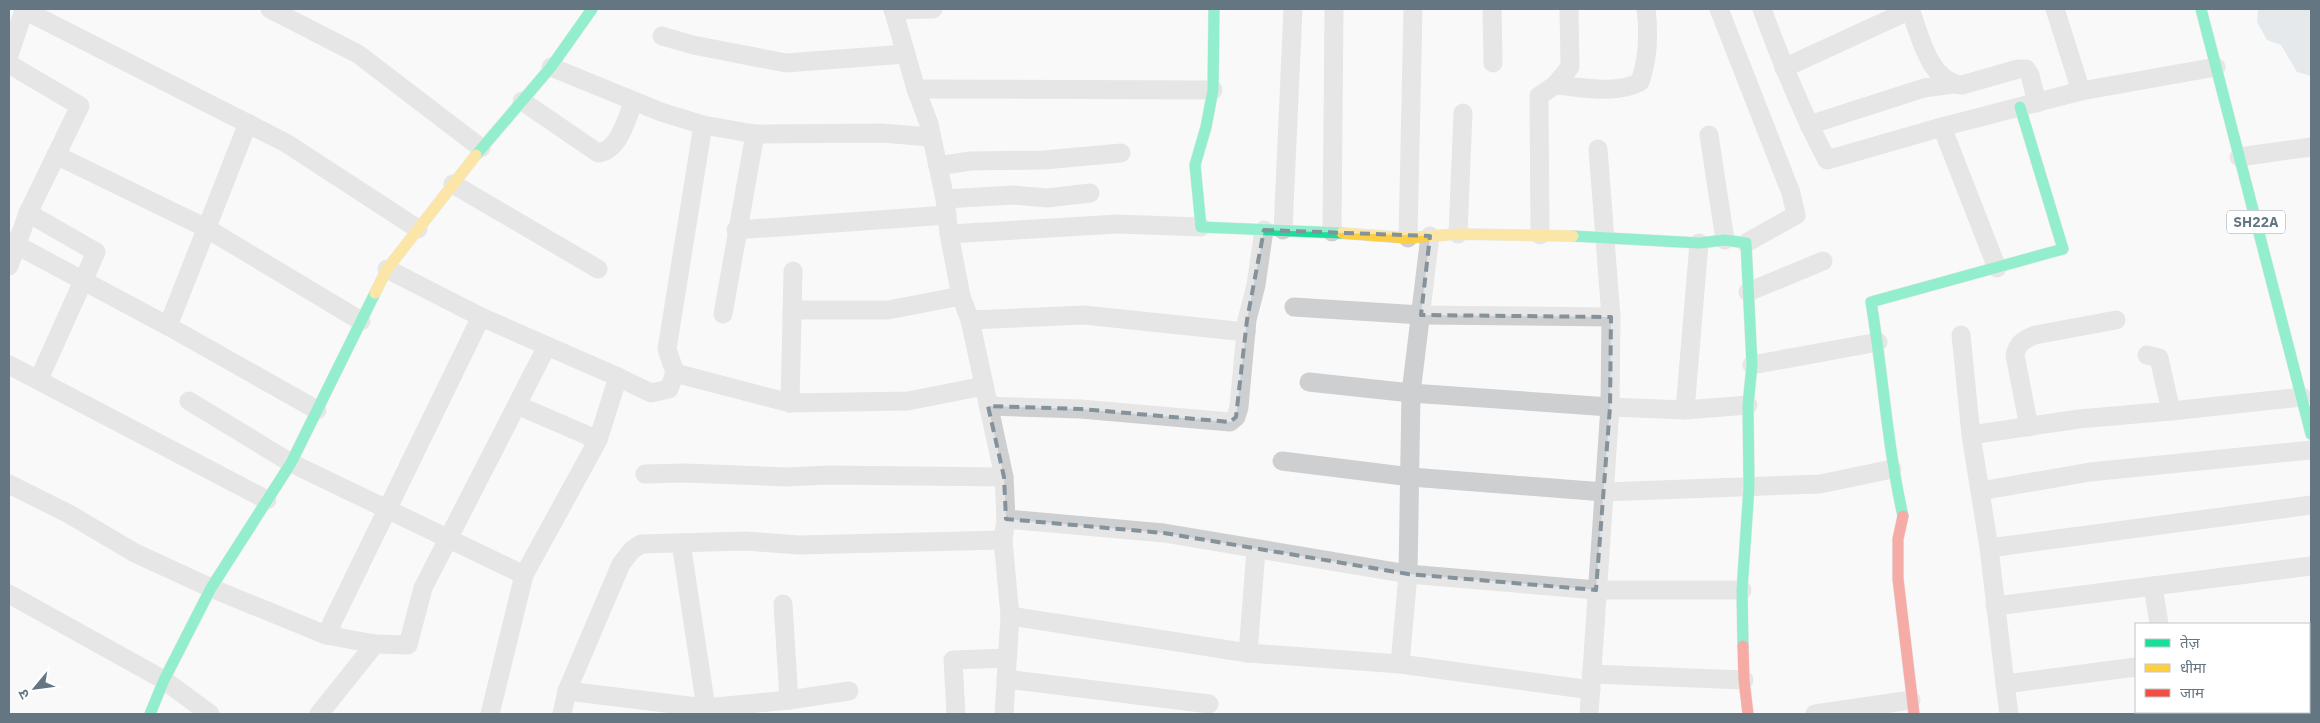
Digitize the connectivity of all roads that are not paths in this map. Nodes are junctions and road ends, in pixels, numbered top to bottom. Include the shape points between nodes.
1 (270, 9) edge
2 (592, 9) edge
3 (893, 9) edge
4 (933, 9) edge
5 (1214, 9) edge
6 (1292, 9) edge
7 (1334, 9) edge
8 (1413, 9) edge
9 (1492, 9) edge
10 (1569, 9) edge
11 (1646, 9) edge
12 (1719, 9) edge
13 (1762, 9) edge
14 (1910, 9) edge
15 (2055, 9) edge
16 (2201, 9) edge
17 (662, 36) dead end
18 (906, 54) junction
19 (9, 55) edge
20 (1493, 63) dead end
21 (9, 64) edge
22 (551, 67) junction
23 (1784, 68) junction
24 (2216, 68) junction
25 (1953, 84) junction
26 (1555, 85) junction
27 (916, 88) junction
28 (1213, 90) junction
29 (2081, 91) junction
30 (522, 101) junction
31 (634, 101) junction
32 (2028, 105) junction
33 (1463, 113) dead end
34 (248, 124) junction
35 (1809, 125) junction
36 (703, 126) junction
37 (1942, 126) junction
38 (755, 134) junction
39 (1709, 135) dead end
40 (930, 138) junction
41 (2311, 147) edge
42 (481, 148) junction
43 (1598, 149) dead end
44 (1121, 153) dead end
45 (56, 155) junction
46 (2239, 157) junction
47 (938, 166) junction
48 (453, 184) junction
49 (1090, 194) dead end
50 (28, 214) junction
51 (947, 216) junction
52 (1201, 227) junction
53 (206, 228) junction
54 (418, 229) junction
55 (736, 230) junction
56 (1264, 230) junction
57 (1284, 230) junction
58 (1332, 232) junction
59 (1458, 234) junction
60 (1540, 235) junction
61 (1430, 236) junction
62 (1604, 236) junction
63 (1408, 238) junction
64 (1725, 240) junction
65 (1698, 243) junction
66 (1746, 243) junction
67 (13, 244) edge
68 (1824, 261) dead end
69 (9, 266) edge
70 (1997, 268) junction
71 (387, 269) junction
72 (598, 269) dead end
73 (793, 271) dead end
74 (83, 281) junction
75 (1748, 292) junction
76 (961, 296) junction
77 (1294, 307) dead end
78 (792, 310) junction
79 (723, 314) dead end
80 (1421, 315) junction
81 (481, 317) junction
82 (1610, 317) junction
83 (970, 320) junction
84 (2116, 320) dead end
85 (361, 321) junction
86 (168, 326) junction
87 (1246, 332) junction
88 (1961, 334) dead end
89 (1878, 342) junction
90 (547, 346) junction
91 (2147, 355) dead end
92 (9, 365) edge
93 (1752, 365) junction
94 (675, 373) junction
95 (618, 377) junction
96 (39, 379) junction
97 (1309, 382) dead end
98 (984, 386) junction
99 (1411, 393) junction
100 (2302, 397) junction
101 (189, 401) dead end
102 (790, 404) junction
103 (1748, 405) junction
104 (517, 406) junction
105 (988, 406) junction
106 (1610, 407) junction
107 (317, 410) junction
108 (1685, 410) junction
109 (2171, 410) junction
110 (2029, 427) junction
111 (2311, 434) edge
112 (1971, 435) junction
113 (598, 440) junction
114 (2311, 450) edge
115 (1282, 461) dead end
116 (291, 463) junction
117 (1892, 469) junction
118 (645, 474) dead end
119 (1004, 477) junction
120 (1411, 477) junction
121 (9, 484) edge
122 (1749, 487) junction
123 (1980, 491) junction
124 (1604, 492) junction
125 (267, 500) junction
126 (2311, 505) edge
127 (386, 509) junction
128 (1006, 519) junction
129 (448, 537) junction
130 (1003, 540) junction
131 (682, 543) junction
132 (1989, 548) junction
133 (1256, 550) junction
134 (2311, 566) edge
135 (1408, 574) junction
136 (524, 575) junction
137 (2153, 586) junction
138 (211, 588) junction
139 (1596, 590) junction
140 (1742, 590) junction
141 (9, 594) edge
142 (783, 604) dead end
143 (1995, 606) junction
144 (1010, 616) junction
145 (2158, 623) edge
146 (326, 635) junction
147 (375, 644) junction
148 (1248, 653) junction
149 (1007, 658) junction
150 (1400, 664) junction
151 (2135, 667) edge
152 (1006, 679) junction
153 (164, 680) junction
154 (1744, 680) junction
155 (1591, 682) junction
156 (2005, 684) junction
157 (567, 691) junction
158 (849, 691) dead end
159 (789, 700) junction
160 (1210, 704) dead end
161 (1912, 707) edge
162 (706, 708) junction
163 (150, 714) edge
164 (210, 714) edge
165 (319, 714) edge
166 (490, 714) edge
167 (562, 714) edge
168 (956, 714) edge
169 (1004, 714) edge
170 (1589, 714) edge
171 (1748, 714) edge
172 (1815, 714) edge
173 (2008, 714) edge

1 - 42 street via 358,54
2 - 22 street
3 - 4 street
3 - 18 street
5 - 28 street
6 - 57 street
7 - 58 street
8 - 63 street
9 - 20 street
10 - 26 street via 1570,68
11 - 26 street via 1648,26 1640,82 1630,88
12 - 66 street via 1791,193 1796,215
13 - 23 street
14 - 23 street
14 - 25 street via 1929,58 1941,77
15 - 29 street
16 - 24 street, SH22A
17 - 18 street via 786,63
18 - 27 street
19 - 34 street via 23,13 32,14
21 - 45 street via 80,106
22 - 30 street
22 - 31 street
23 - 35 street
24 - 29 street
24 - 46 street, SH22A
25 - 32 street via 1962,85 2018,69 2026,70 2030,75
25 - 35 street via 1924,88
26 - 60 street via 1539,96
27 - 28 street
27 - 40 street via 929,124
28 - 52 street via 1195,165
29 - 32 street
30 - 31 street via 598,153 607,152 616,143
30 - 42 street
31 - 36 street
32 - 37 street
32 - 70 street via 2063,249
33 - 59 street
34 - 53 street
34 - 54 street via 286,143
35 - 37 street via 1827,160
36 - 38 street
36 - 94 street via 667,349
37 - 70 street
38 - 40 street via 882,133
38 - 55 street
39 - 64 street
40 - 47 street
41 - 46 street
42 - 48 street
43 - 62 street
44 - 47 street via 1044,160 970,161
45 - 50 street
45 - 53 street
46 - 100 street, SH22A
47 - 51 street
48 - 54 street
48 - 72 street
49 - 51 street via 1047,198 1013,195
50 - 67 street
50 - 74 street via 96,252
51 - 52 street
51 - 55 street
51 - 76 street
52 - 56 street
53 - 85 street
53 - 86 street
54 - 71 street
55 - 79 street
56 - 57 street
56 - 87 street
57 - 58 street
58 - 63 street
59 - 60 street
59 - 61 street
60 - 62 street
61 - 63 street
61 - 80 street
62 - 65 street
62 - 82 street
64 - 65 street
64 - 66 street
65 - 108 street
66 - 75 street
67 - 69 street
67 - 74 street
68 - 75 street
70 - 89 street via 1871,302
71 - 81 street
71 - 85 street
73 - 78 street
74 - 86 street
74 - 96 street
75 - 93 street
76 - 78 street via 888,310
76 - 83 street
77 - 80 street
78 - 102 street
80 - 82 street
80 - 99 street
81 - 90 street
81 - 127 street
82 - 106 street
83 - 87 street via 1084,315
83 - 98 street
84 - 110 street via 2035,336 2017,346 2015,355
85 - 107 street
86 - 107 street
87 - 105 street via 1239,407 1236,417 1230,422 1081,409
88 - 112 street
89 - 93 street
89 - 117 street
90 - 95 street
90 - 104 street
91 - 109 street via 2158,358
92 - 96 street
93 - 103 street
94 - 95 street via 668,389 651,392
94 - 102 street
95 - 113 street
96 - 125 street
97 - 99 street
98 - 102 street via 908,401
98 - 105 street
99 - 106 street
99 - 120 street
100 - 109 street
100 - 111 street, SH22A
101 - 116 street
103 - 108 street
103 - 122 street
104 - 113 street
104 - 129 street
105 - 119 street
106 - 108 street
106 - 124 street
107 - 116 street
109 - 110 street
110 - 112 street
112 - 123 street
113 - 136 street
114 - 123 street via 2090,472
115 - 120 street
116 - 125 street
116 - 127 street
117 - 122 street via 1820,484
117 - 161 street via 1903,518 1898,539 1898,579
118 - 119 street
119 - 128 street
120 - 124 street
120 - 135 street
121 - 138 street via 69,514 135,553
122 - 124 street
122 - 140 street
123 - 132 street
124 - 139 street
125 - 138 street
126 - 132 street
127 - 129 street
127 - 146 street
128 - 130 street
128 - 133 street via 1164,534
129 - 136 street
129 - 147 street via 423,588 408,645
130 - 131 street via 799,545 746,541
130 - 144 street
131 - 157 street via 641,544 621,564
131 - 162 street
132 - 143 street
133 - 135 street
133 - 148 street
134 - 137 street
135 - 139 street
135 - 150 street
136 - 166 street
137 - 143 street
137 - 145 street
138 - 146 street
138 - 153 street
139 - 140 street
139 - 155 street
140 - 154 street
141 - 153 street
142 - 159 street
143 - 156 street
144 - 148 street
144 - 149 street
146 - 147 street
147 - 165 street
148 - 150 street
149 - 152 street
149 - 168 street via 953,660
150 - 155 street
151 - 156 street
152 - 160 street
152 - 169 street
153 - 163 street
153 - 164 street
154 - 155 street
154 - 171 street
155 - 170 street
156 - 173 street
157 - 162 street
157 - 167 street
158 - 159 street
159 - 162 street
161 - 172 street

